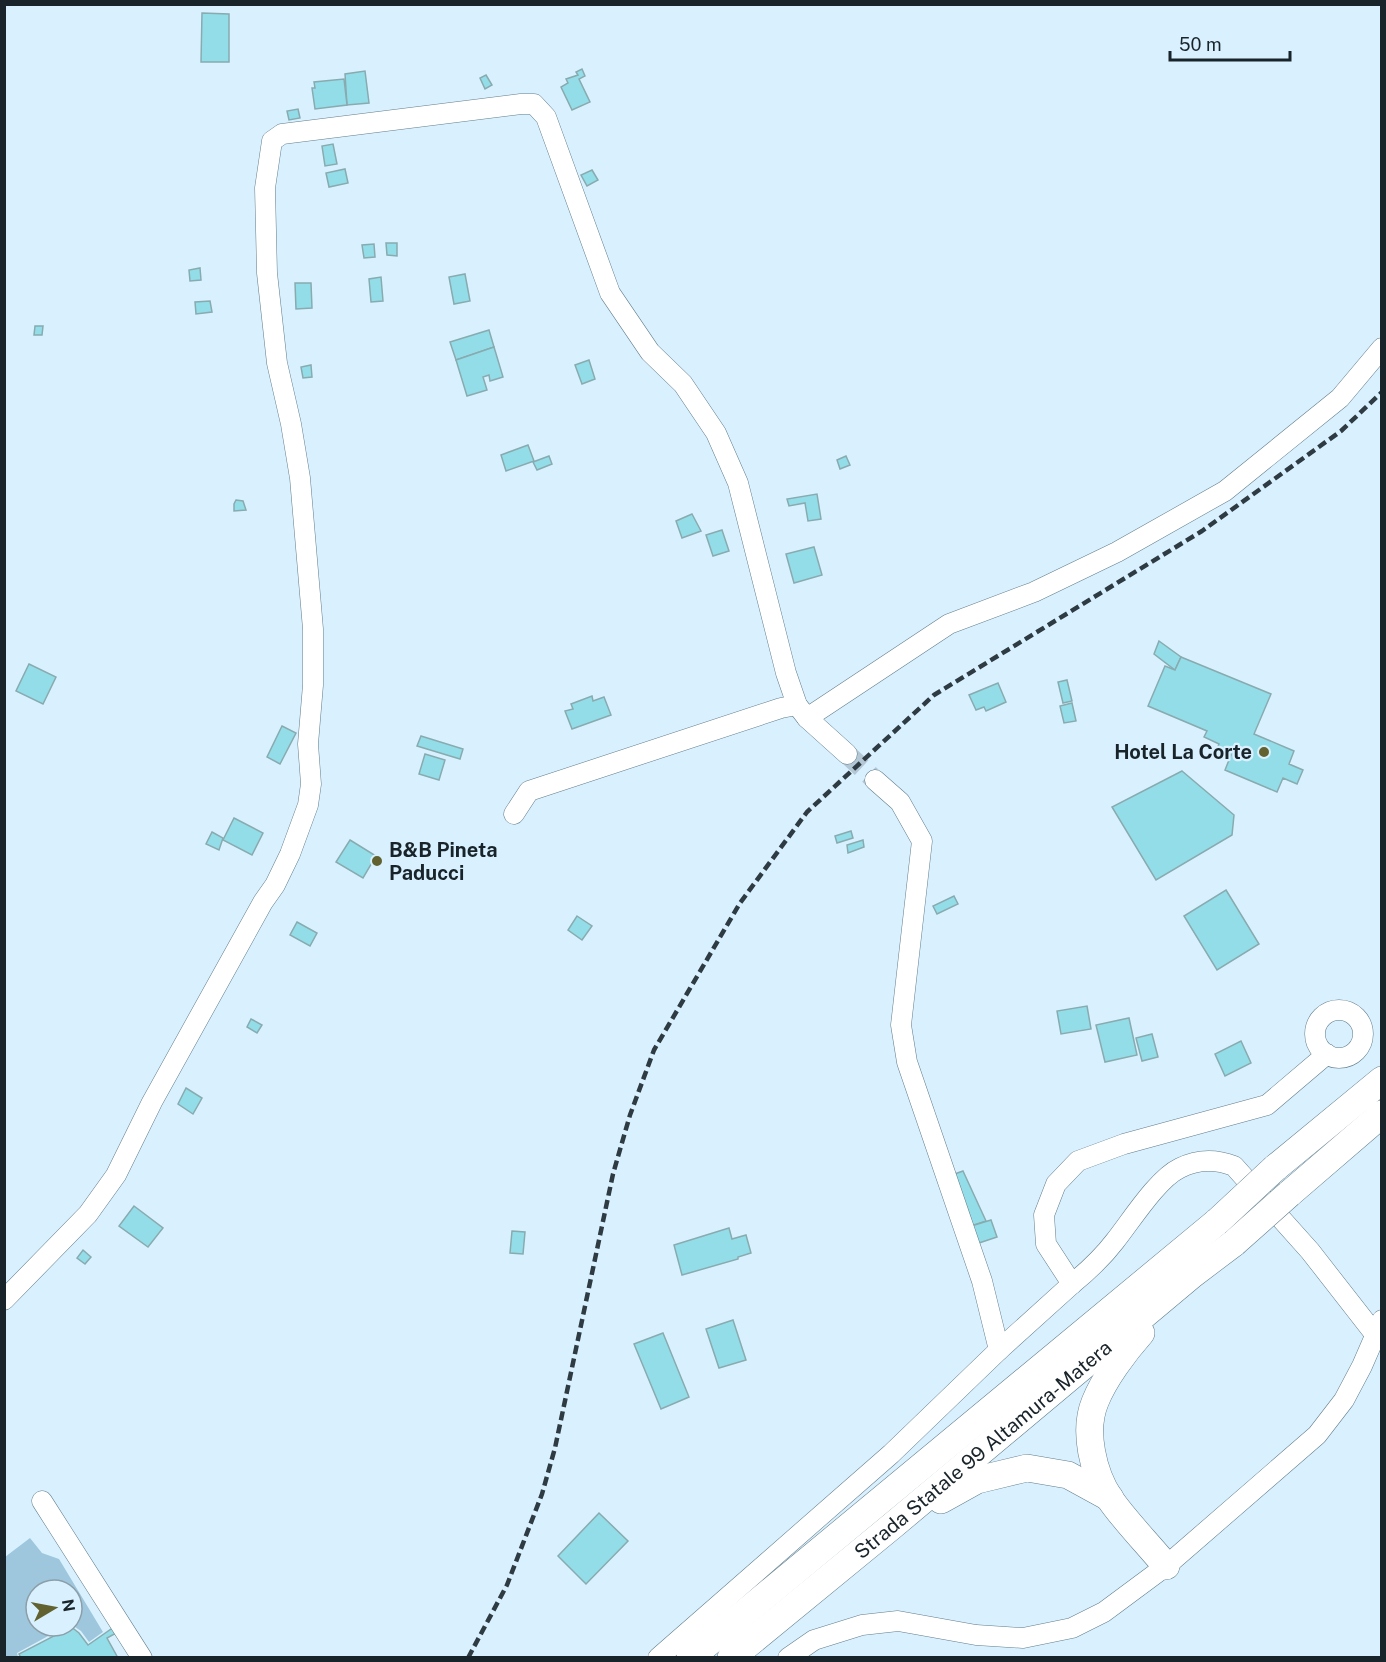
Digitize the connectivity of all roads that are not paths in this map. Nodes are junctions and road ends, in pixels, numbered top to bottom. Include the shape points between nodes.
1 (1382, 348) edge
2 (802, 711) junction
3 (847, 754) tunnel mouth
4 (876, 780) tunnel mouth
5 (514, 814) dead end
6 (1326, 1054) dead end
7 (1382, 1080) edge
8 (1382, 1114) edge
9 (1193, 1274) junction
10 (1072, 1284) junction
11 (4, 1300) edge
12 (1378, 1327) edge
13 (999, 1350) junction
14 (1110, 1498) junction
15 (42, 1501) dead end
16 (892, 1526) junction
17 (1166, 1566) junction
18 (142, 1658) edge
19 (658, 1658) edge
20 (690, 1658) edge
21 (731, 1658) edge
22 (788, 1658) edge

1 - 2 street via 1340,398 1225,491 1117,552 1044,587 949,624
2 - 3 street
2 - 5 street via 781,708 529,791
2 - 11 street via 786,674 738,483 716,433 683,384 650,352 610,293 546,117 534,104 522,104 282,134 273,141 265,188 267,273 277,363 300,478 313,629 308,805 275,885 152,1102 116,1175 88,1214
4 - 13 street via 900,802 922,842 901,1025 906,1062 982,1281
6 - 10 street via 1267,1105 1124,1144 1078,1161 1056,1184 1044,1215 1046,1244
7 - 20 highway, bridge via 1275,1168 1218,1221
8 - 9 highway, Strada Statale 99 Altamura-Matera, bridge
9 - 14 highway via 1124,1352 1094,1403 1089,1436 1094,1463
9 - 16 highway, Strada Statale 99 Altamura-Matera
10 - 12 street via 1095,1265 1155,1190 1178,1169 1199,1161 1221,1161 1234,1166
10 - 13 street
12 - 17 street via 1344,1400 1317,1435
13 - 19 street via 891,1454
14 - 16 highway via 1068,1475 1027,1468 977,1480
14 - 17 highway
15 - 18 street
16 - 21 highway, Strada Statale 99 Altamura-Matera
17 - 22 street via 1104,1612 1072,1628 1023,1638 886,1622 814,1640

